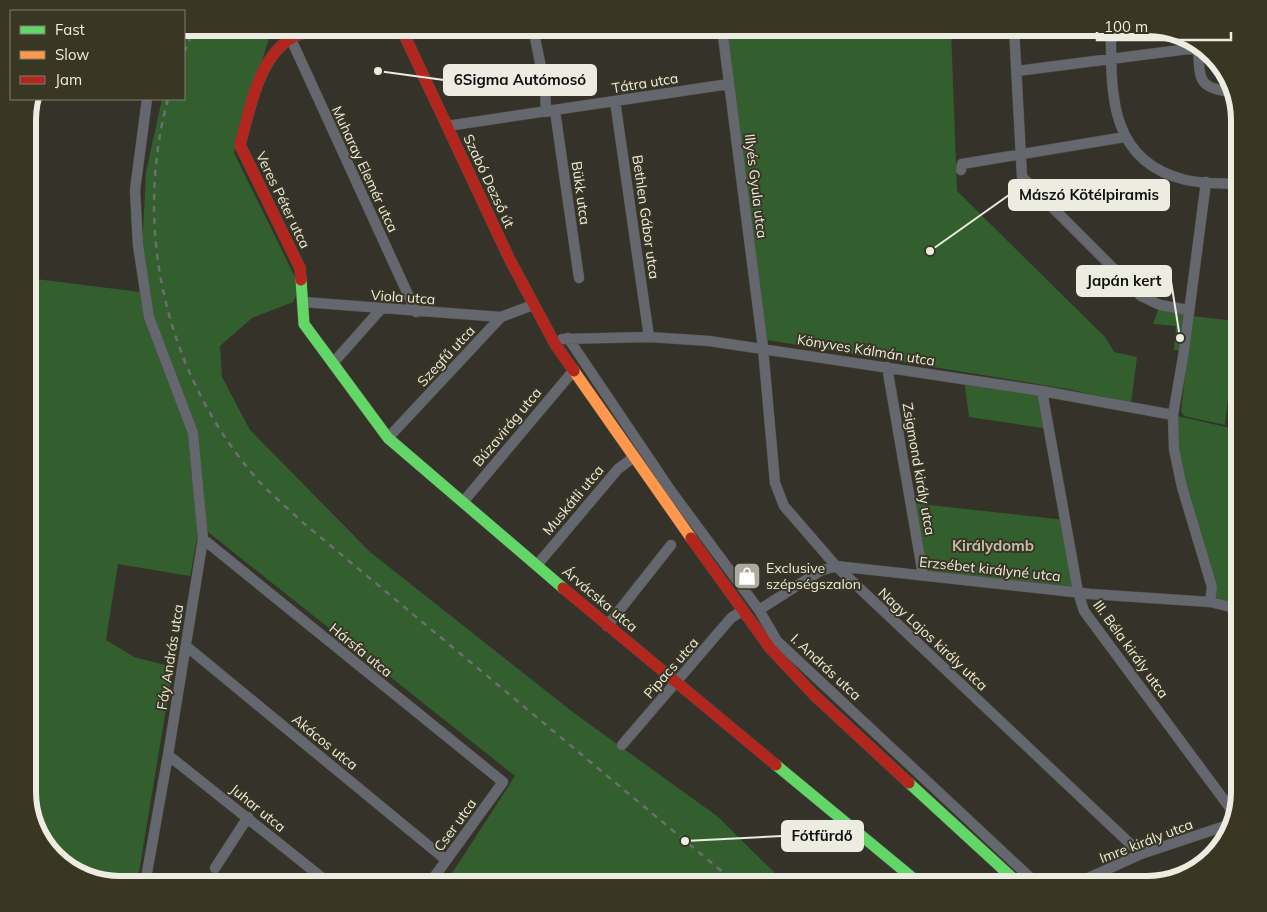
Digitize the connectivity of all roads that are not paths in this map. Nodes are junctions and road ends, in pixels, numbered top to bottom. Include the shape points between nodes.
1 (405, 36) edge
2 (535, 36) edge
3 (723, 36) edge
4 (1015, 36) edge
5 (1111, 36) edge
6 (290, 37) joint
7 (1190, 49) edge
8 (1201, 56) edge
9 (1111, 58) junction
10 (1017, 71) junction
11 (729, 84) junction
12 (1225, 91) edge
13 (147, 100) edge
14 (615, 101) junction
15 (550, 111) junction
16 (447, 126) junction
17 (1125, 137) junction
18 (1020, 154) junction
19 (961, 170) dead end
20 (1206, 182) junction
21 (1231, 183) edge
22 (579, 278) dead end
23 (303, 302) junction
24 (533, 304) junction
25 (381, 309) junction
26 (1188, 310) junction
27 (416, 312) junction
28 (501, 317) junction
29 (649, 337) junction
30 (568, 338) junction
31 (555, 344) junction
32 (763, 348) junction
33 (333, 363) junction
34 (887, 367) junction
35 (574, 370) junction
36 (1042, 391) junction
37 (1173, 415) junction
38 (388, 438) junction
39 (634, 457) junction
40 (462, 502) junction
41 (202, 539) junction
42 (670, 545) dead end
43 (537, 564) junction
44 (836, 566) junction
45 (923, 575) junction
46 (1078, 592) junction
47 (1210, 602) junction
48 (1231, 607) edge
49 (759, 610) junction
50 (742, 611) junction
51 (607, 626) junction
52 (186, 646) junction
53 (677, 682) junction
54 (622, 745) dead end
55 (168, 755) junction
56 (503, 782) joint
57 (1229, 807) edge
58 (248, 817) junction
59 (1223, 827) edge
60 (1141, 854) junction
61 (446, 860) junction
62 (215, 868) dead end
63 (145, 876) edge
64 (316, 876) edge
65 (435, 876) edge
66 (910, 876) edge
67 (1010, 876) edge
68 (1028, 876) edge
69 (1092, 876) edge

1 - 16 street, Szabó Dezső út
2 - 15 street, Bükk utca
3 - 11 street, Illyés Gyula utca
4 - 10 street
5 - 9 street
6 - 23 street, Veres Péter utca via 267,64 240,145 300,268
6 - 27 street, Muharay Elemér utca
7 - 9 street
8 - 12 street via 1200,78 1205,86
9 - 10 street
9 - 17 street via 1112,93
10 - 18 street
11 - 14 street, Tátra utca
11 - 32 street, Illyés Gyula utca
13 - 41 street, Fáy András utca via 135,190 139,254 149,317 193,433
14 - 15 street, Tátra utca
14 - 29 street, Bethlen Gábor utca
15 - 16 street, Tátra utca
15 - 22 street, Bükk utca
16 - 24 street, Szabó Dezső út
17 - 18 street
17 - 20 street via 1139,158 1158,171 1186,180
18 - 19 street via 962,164
18 - 26 street via 1022,177 1141,296 1160,305
20 - 21 street
20 - 26 street
23 - 25 street, Viola utca
23 - 33 street, Árvácska utca via 304,324
24 - 28 street, Szegfű utca
24 - 31 street, Szabó Dezső út
25 - 27 street, Viola utca
25 - 33 street
26 - 37 street
27 - 28 street, Viola utca
28 - 38 street, Szegfű utca
29 - 30 street, Könyves Kálmán utca
29 - 32 street, Könyves Kálmán utca
30 - 31 street, Könyves Kálmán utca
30 - 49 street, I. András utca via 671,491
31 - 35 street, I. András utca
32 - 34 street, Könyves Kálmán utca
32 - 44 street, Nagy Lajos király utca via 776,483 784,506
33 - 38 street, Árvácska utca
34 - 36 street, Könyves Kálmán utca
34 - 45 street, Zsigmond király utca
35 - 39 street, I. András utca
35 - 40 street, Búzavirág utca
36 - 37 street, Könyves Kálmán utca
36 - 46 street, III. Béla király utca
37 - 47 street via 1176,458 1184,496 1212,587
38 - 40 street, Árvácska utca
39 - 43 street, Muskátli utca via 618,469
39 - 50 street, I. András utca
40 - 43 street, Árvácska utca
41 - 52 street, Fáy András utca
41 - 56 street, Hársfa utca
42 - 51 street
43 - 51 street, Árvácska utca
44 - 45 street, Erzsébet királyné utca
44 - 49 street, Erzsébet királyné utca via 820,571
44 - 60 street, Nagy Lajos király utca
45 - 46 street, Erzsébet királyné utca
46 - 47 street, Erzsébet királyné utca
46 - 57 street, III. Béla király utca via 1084,611
47 - 48 street, Erzsébet királyné utca
49 - 68 street, I. András utca via 777,641
50 - 53 street, Pipacs utca via 731,618
50 - 67 street, I. András utca via 770,648 814,695
51 - 53 street, Árvácska utca
52 - 55 street, Fáy András utca
52 - 61 street, Akácos utca
53 - 54 street, Pipacs utca
53 - 66 street, Árvácska utca
55 - 58 street, Juhar utca
55 - 63 street, Fáy András utca
56 - 61 street, Cser utca
58 - 62 street
58 - 64 street, Juhar utca
59 - 60 street, Imre király utca
60 - 69 street, Imre király utca
61 - 65 street, Cser utca

